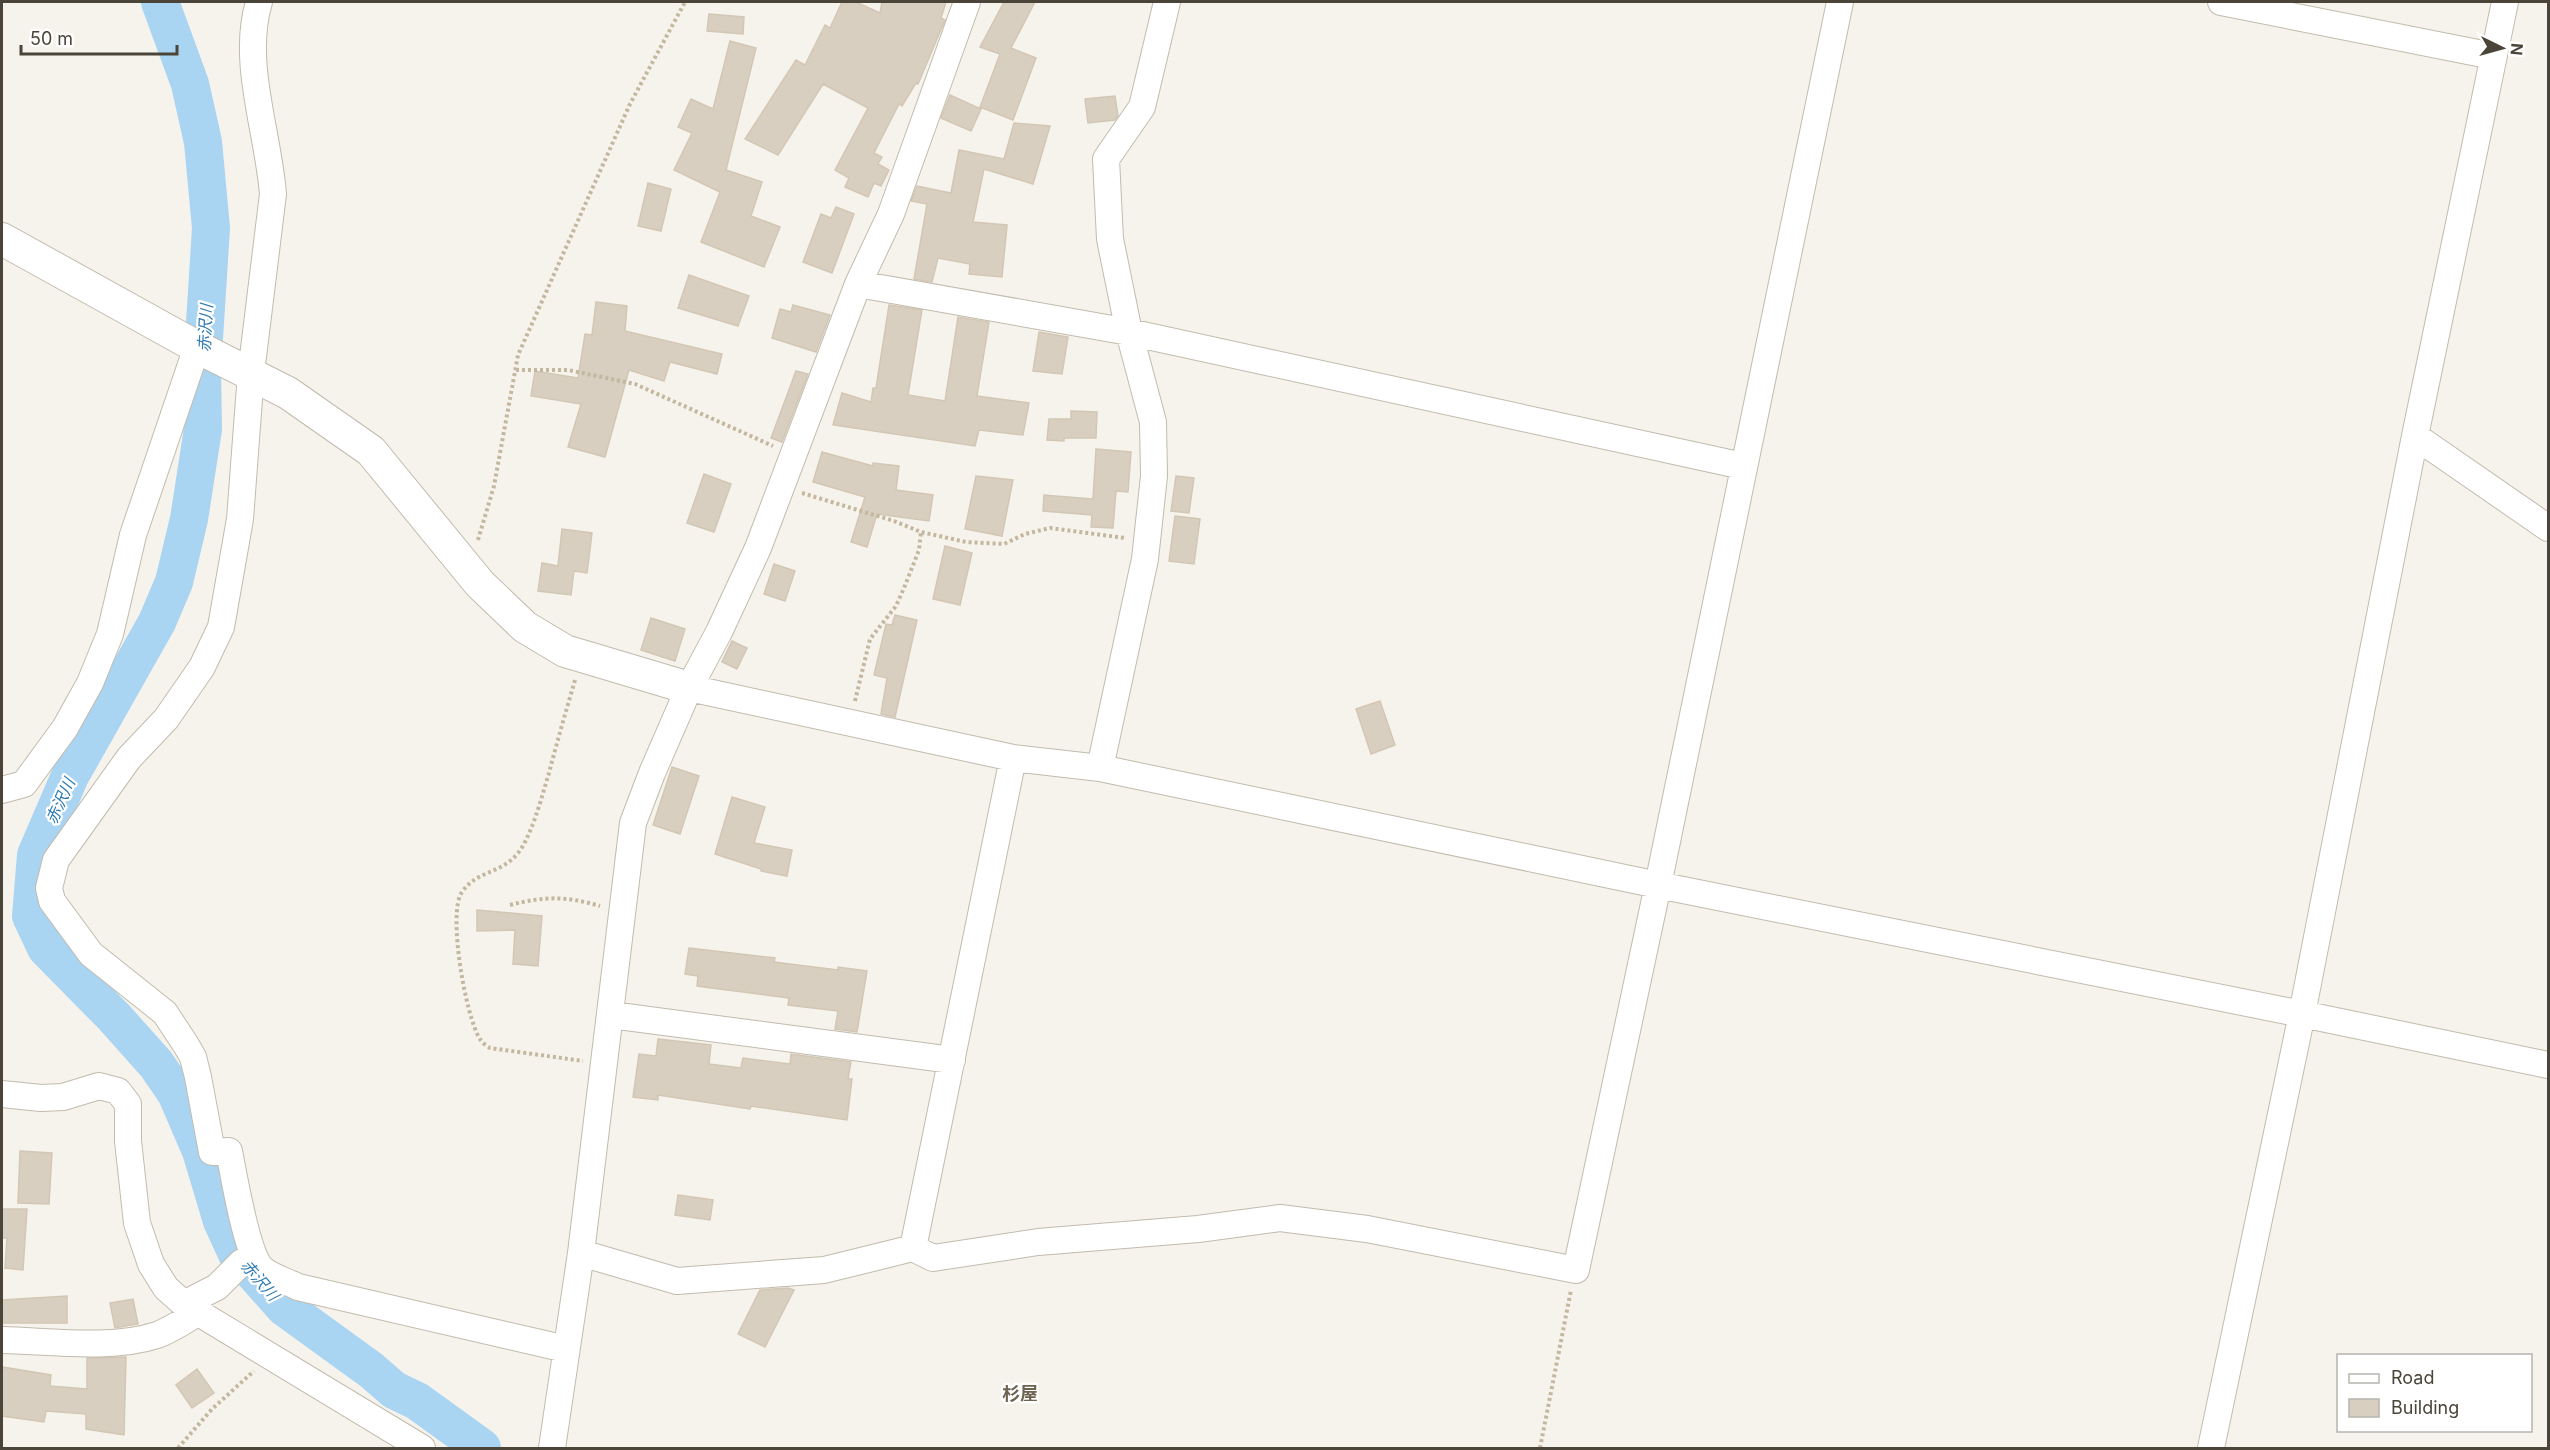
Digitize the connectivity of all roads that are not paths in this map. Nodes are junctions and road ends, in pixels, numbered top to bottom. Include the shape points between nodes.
1 (259, 2) edge
2 (967, 2) edge
3 (1167, 2) edge
4 (1840, 2) edge
5 (2221, 2) edge
6 (2505, 2) edge
7 (2493, 56) junction
8 (2, 239) edge
9 (858, 284) junction
10 (1129, 332) junction
11 (197, 347) junction
12 (245, 370) junction
13 (2415, 436) junction
14 (1743, 466) junction
15 (2548, 528) edge
16 (689, 688) junction
17 (1012, 758) junction
18 (1100, 768) junction
19 (2, 790) edge
20 (1658, 885) junction
21 (2302, 1014) junction
22 (611, 1015) junction
23 (952, 1060) junction
24 (2548, 1065) edge
25 (2, 1094) edge
26 (913, 1248) junction
27 (581, 1253) junction
28 (256, 1260) junction
29 (191, 1309) junction
30 (2, 1340) edge
31 (566, 1349) junction
32 (422, 1449) edge
33 (552, 1449) edge
34 (2211, 1449) edge

1 - 12 street via 251,52 273,194
2 - 9 street via 891,214
3 - 10 street via 1142,107 1106,159 1110,239
4 - 14 street
5 - 7 street
6 - 7 street
7 - 13 street
8 - 11 street
9 - 10 street
9 - 16 street via 758,548
10 - 14 street
10 - 18 street via 1153,422 1154,476 1145,559
11 - 12 street
11 - 19 street via 133,535 111,634 90,683 65,728 24,784
12 - 16 street via 288,393 371,451 480,584 525,627 565,651
12 - 28 street via 240,519 221,627 202,667 166,719 129,759 65,846 56,860 49,888 52,901 91,954 165,1013 186,1045 198,1077 212,1152 229,1151 243,1221
13 - 15 street
13 - 21 street
14 - 20 street
16 - 17 street
16 - 22 street via 633,823
17 - 18 street
17 - 23 street
18 - 20 street
20 - 21 street
20 - 26 street via 1575,1270 1367,1229 1280,1218 1038,1242 933,1258
21 - 24 street
21 - 34 street
22 - 23 street
22 - 27 street
23 - 26 street
25 - 29 street via 63,1097 99,1086 118,1091 128,1104 137,1223 151,1264 166,1288
26 - 27 street via 824,1270 677,1281
27 - 31 street
28 - 29 street via 242,1262
28 - 31 street via 273,1276 298,1287
29 - 30 street via 160,1334 141,1340
29 - 32 street
31 - 33 street

